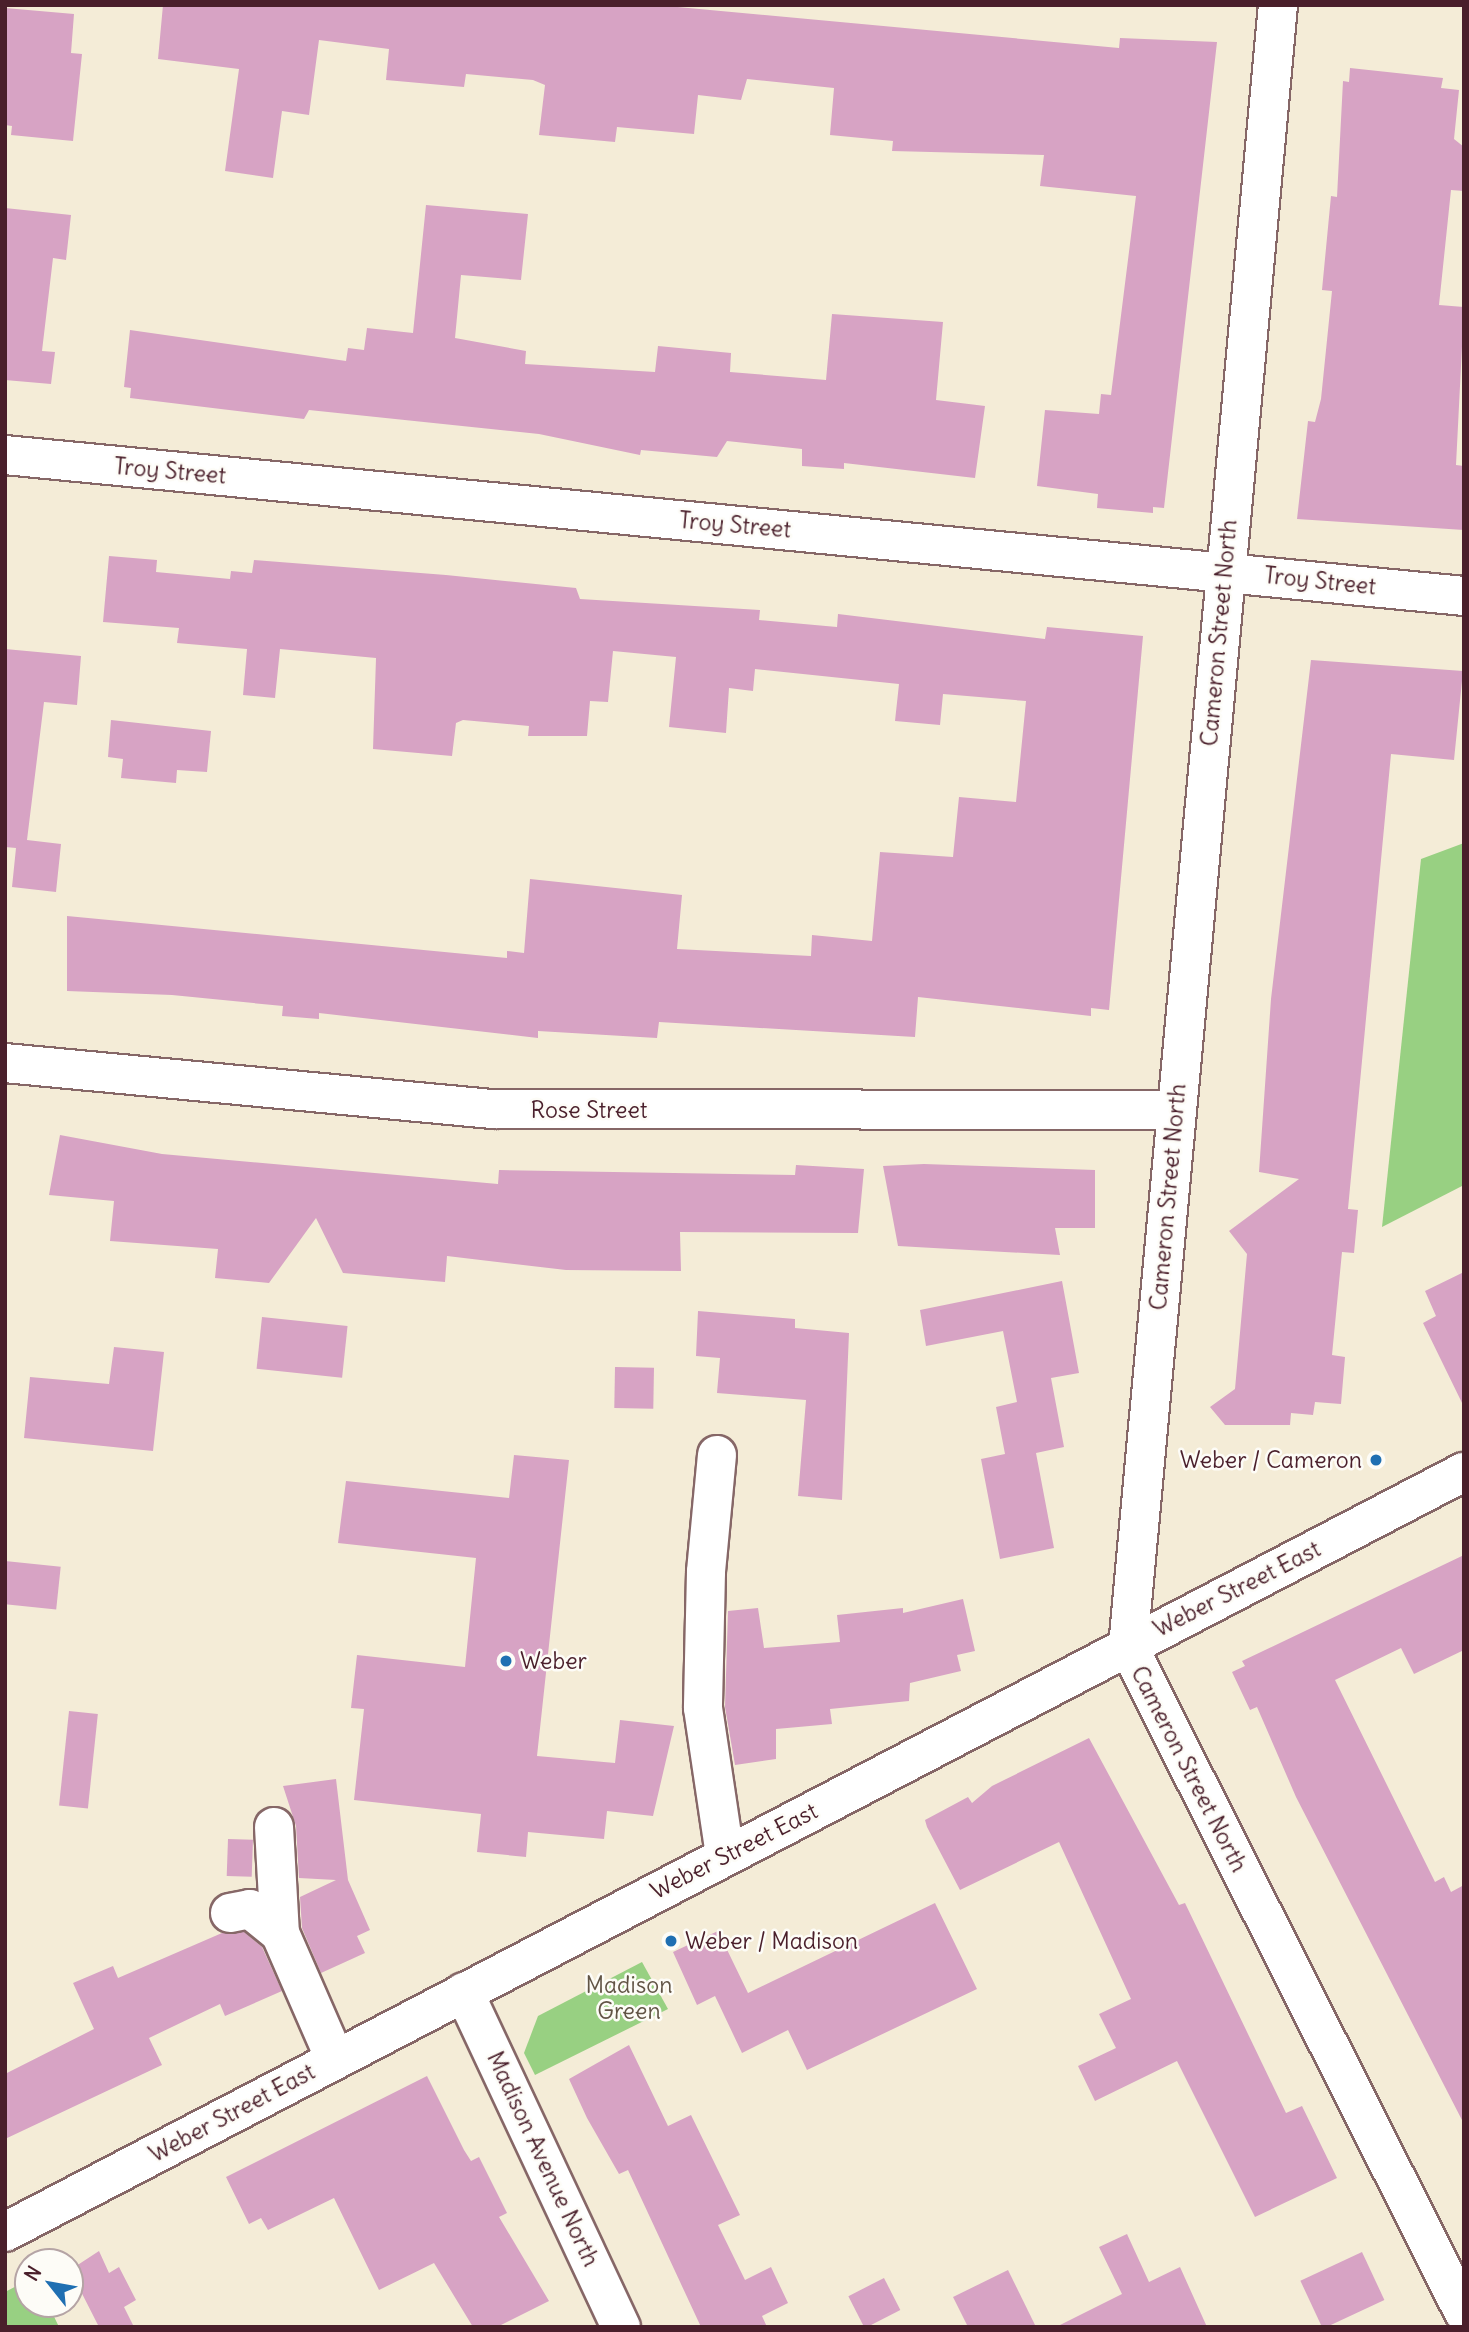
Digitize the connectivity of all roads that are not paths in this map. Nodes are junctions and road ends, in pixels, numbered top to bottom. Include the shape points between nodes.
1 (1278, 5) edge
2 (5, 455) edge
3 (1225, 572) junction
4 (1464, 596) edge
5 (5, 1063) edge
6 (1176, 1110) junction
7 (718, 1455) dead end
8 (1464, 1472) edge
9 (1128, 1646) junction
10 (274, 1827) dead end
11 (726, 1856) junction
12 (230, 1913) dead end
13 (281, 1933) junction
14 (464, 1992) junction
15 (335, 2059) junction
16 (5, 2232) edge
17 (1464, 2313) edge
18 (621, 2327) edge
19 (1437, 2327) edge

1 - 3 street, Cameron Street North
2 - 3 street, Troy Street
3 - 4 street, Troy Street
3 - 6 street, Cameron Street North
5 - 6 street, Rose Street via 494,1110
6 - 9 street, Cameron Street North
7 - 11 street via 706,1572 703,1708
8 - 9 street, Weber Street East
9 - 11 street, Weber Street East
9 - 17 street, Cameron Street North
10 - 13 street
11 - 14 street, Weber Street East
12 - 13 street via 250,1909
13 - 15 street
14 - 15 street, Weber Street East
14 - 18 street, Madison Avenue North
15 - 16 street, Weber Street East
17 - 19 street

